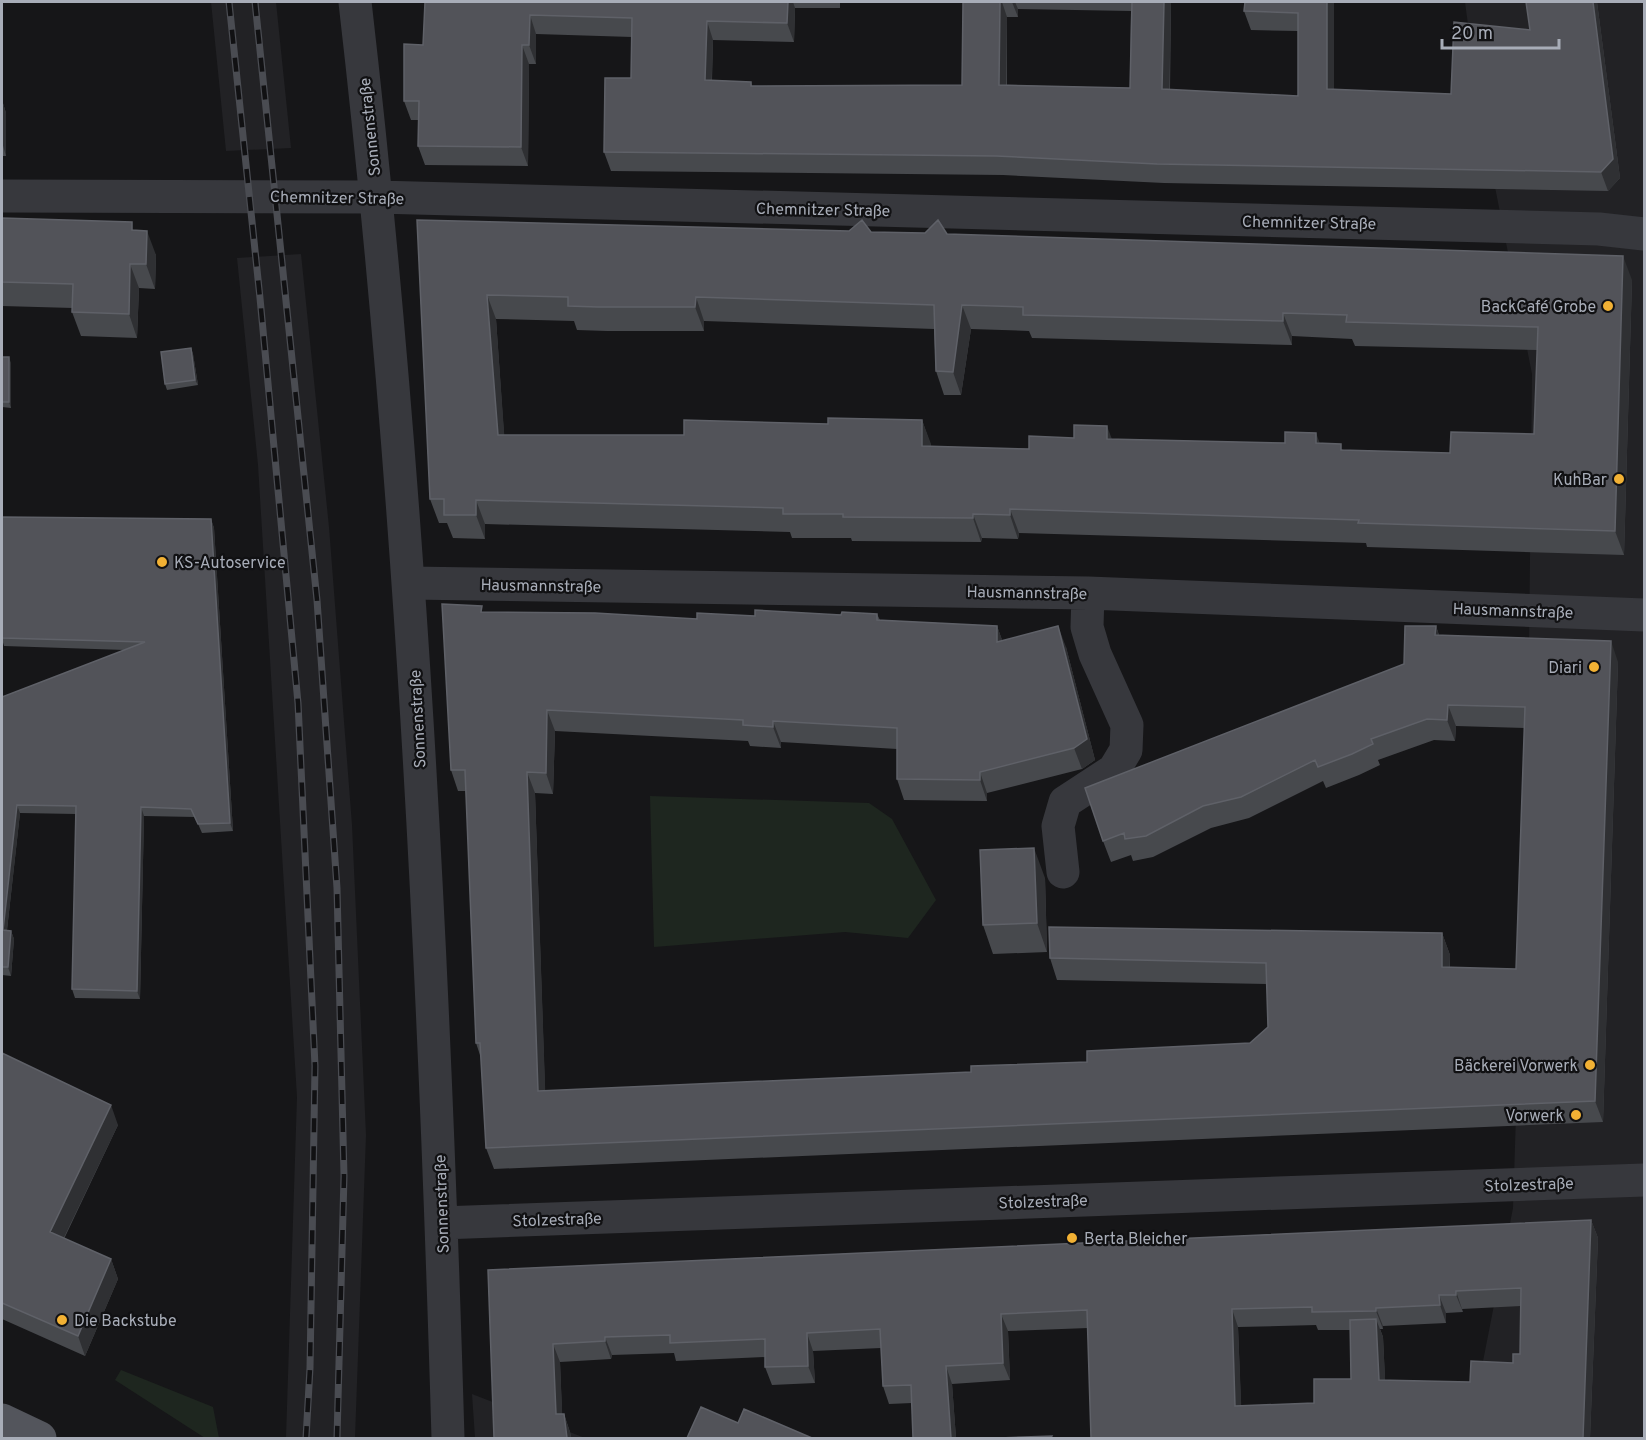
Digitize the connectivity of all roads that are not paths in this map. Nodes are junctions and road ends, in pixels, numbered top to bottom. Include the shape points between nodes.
1 (355, 2) edge
2 (2, 196) edge
3 (377, 197) junction
4 (1644, 234) edge
5 (410, 583) junction
6 (1088, 593) junction
7 (1644, 615) edge
8 (1063, 872) dead end
9 (1644, 1180) edge
10 (441, 1223) junction
11 (2, 1420) edge
12 (40, 1438) edge
13 (448, 1438) edge

1 - 3 street, Sonnenstraße
2 - 3 street, Chemnitzer Straße
3 - 4 street, Chemnitzer Straße via 1599,229
3 - 5 street, Sonnenstraße
5 - 6 street, Hausmannstraße
5 - 10 street, Sonnenstraße
6 - 7 street, Hausmannstraße
6 - 8 street via 1087,627 1127,725 1126,750 1114,770 1065,802 1058,826
9 - 10 street, Stolzestraße
10 - 13 street, Sonnenstraße
11 - 12 main road

